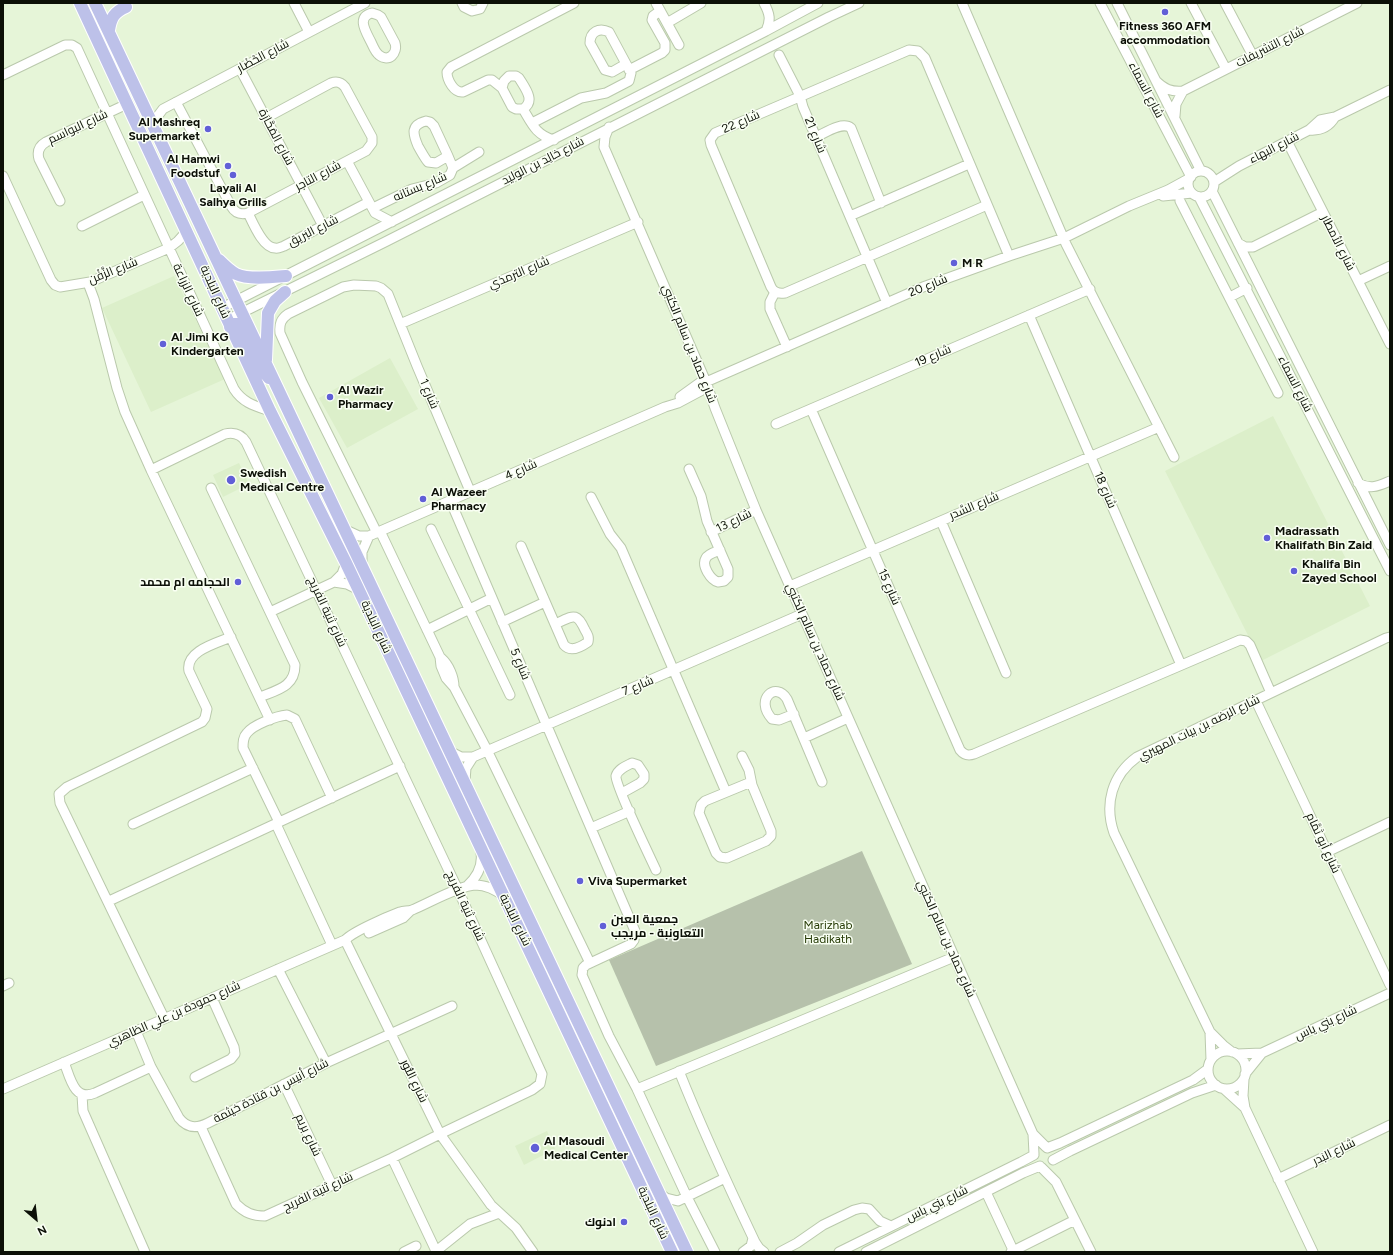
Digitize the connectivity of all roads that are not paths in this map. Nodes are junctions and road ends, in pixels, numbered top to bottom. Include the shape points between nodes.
1 (80, 3) edge
2 (96, 3) edge
3 (294, 3) edge
4 (364, 3) edge
5 (462, 3) edge
6 (483, 3) edge
7 (574, 3) edge
8 (701, 3) edge
9 (764, 3) edge
10 (818, 3) edge
11 (859, 3) edge
12 (962, 3) edge
13 (1100, 3) edge
14 (1117, 3) edge
15 (1191, 3) edge
16 (1225, 3) edge
17 (1357, 3) edge
18 (126, 7) dead end
19 (658, 7) edge
20 (369, 14) junction
21 (770, 14) junction
22 (788, 20) junction
23 (667, 23) junction
24 (108, 30) junction
25 (766, 31) junction
26 (309, 32) junction
27 (788, 38) junction
28 (679, 45) dead end
29 (764, 50) junction
30 (780, 55) junction
31 (1253, 56) junction
32 (628, 67) junction
33 (240, 69) junction
34 (1226, 69) junction
35 (3, 75) edge
36 (1156, 81) junction
37 (502, 88) junction
38 (1390, 90) edge
39 (1183, 91) junction
40 (800, 96) junction
41 (176, 102) junction
42 (127, 104) junction
43 (144, 105) junction
44 (163, 109) junction
45 (524, 109) junction
46 (107, 114) junction
47 (266, 118) junction
48 (1176, 120) junction
49 (532, 123) junction
50 (154, 127) junction
51 (609, 128) junction
52 (537, 131) junction
53 (816, 137) junction
54 (587, 138) junction
55 (554, 140) junction
56 (1286, 141) junction
57 (604, 147) junction
58 (479, 152) dead end
59 (532, 152) junction
60 (448, 156) junction
61 (346, 161) junction
62 (969, 164) junction
63 (453, 168) junction
64 (3, 176) edge
65 (1190, 178) junction
66 (1209, 179) junction
67 (302, 185) junction
68 (144, 195) junction
69 (1196, 195) junction
70 (1152, 197) junction
71 (60, 201) dead end
72 (1180, 201) dead end
73 (881, 203) junction
74 (987, 205) junction
75 (372, 208) junction
76 (1323, 212) junction
77 (248, 213) junction
78 (850, 216) junction
79 (392, 222) junction
80 (638, 222) junction
81 (82, 226) dead end
82 (323, 226) junction
83 (187, 231) junction
84 (372, 232) junction
85 (1064, 238) junction
86 (1238, 244) junction
87 (1253, 247) junction
88 (168, 248) junction
89 (1009, 256) junction
90 (868, 257) junction
91 (216, 258) junction
92 (1246, 260) junction
93 (1390, 266) edge
94 (286, 276) junction
95 (1358, 281) junction
96 (88, 283) junction
97 (1247, 288) junction
98 (1090, 289) junction
99 (285, 292) junction
100 (775, 292) junction
101 (1230, 297) junction
102 (887, 303) junction
103 (239, 307) junction
104 (222, 308) junction
105 (1029, 315) junction
106 (229, 324) junction
107 (400, 324) junction
108 (1390, 344) edge
109 (787, 347) junction
110 (266, 361) junction
111 (706, 383) junction
112 (276, 384) junction
113 (1278, 393) dead end
114 (811, 408) junction
115 (270, 411) junction
116 (776, 424) dead end
117 (1159, 427) junction
118 (1090, 456) junction
119 (1174, 457) dead end
120 (689, 469) dead end
121 (151, 470) junction
122 (1390, 481) edge
123 (1358, 483) junction
124 (211, 488) dead end
125 (1375, 488) junction
126 (470, 491) junction
127 (592, 497) dead end
128 (450, 500) junction
129 (1368, 504) junction
130 (756, 510) junction
131 (941, 521) junction
132 (431, 528) dead end
133 (346, 530) junction
134 (711, 532) junction
135 (375, 533) junction
136 (1390, 545) edge
137 (521, 546) dead end
138 (720, 550) dead end
139 (873, 550) junction
140 (346, 563) junction
141 (362, 564) junction
142 (1390, 571) edge
143 (334, 582) junction
144 (790, 586) junction
145 (317, 590) junction
146 (359, 590) junction
147 (492, 598) junction
148 (545, 602) junction
149 (470, 609) junction
150 (270, 612) junction
151 (802, 614) junction
152 (502, 622) junction
153 (555, 624) dead end
154 (427, 630) junction
155 (231, 637) junction
156 (1389, 637) edge
157 (1181, 665) junction
158 (673, 670) junction
159 (1006, 673) dead end
160 (1271, 693) junction
161 (510, 695) dead end
162 (260, 697) junction
163 (1256, 701) junction
164 (794, 714) dead end
165 (848, 718) junction
166 (270, 720) junction
167 (546, 725) junction
168 (804, 738) junction
169 (488, 750) junction
170 (451, 752) junction
171 (742, 756) dead end
172 (473, 757) junction
173 (400, 766) junction
174 (253, 768) junction
175 (465, 782) junction
176 (751, 782) junction
177 (822, 782) dead end
178 (726, 792) junction
179 (622, 793) dead end
180 (332, 798) junction
181 (630, 812) junction
182 (1390, 822) edge
183 (277, 823) junction
184 (133, 824) dead end
185 (591, 828) junction
186 (481, 848) junction
187 (1327, 852) junction
188 (656, 870) dead end
189 (467, 886) junction
190 (458, 890) junction
191 (504, 896) junction
192 (109, 901) junction
193 (345, 940) junction
194 (332, 946) junction
195 (954, 957) junction
196 (590, 963) junction
197 (278, 969) junction
198 (1390, 985) edge
199 (1390, 993) edge
200 (212, 998) junction
201 (452, 1006) dead end
202 (164, 1018) junction
203 (136, 1031) junction
204 (1210, 1032) junction
205 (391, 1034) junction
206 (1235, 1053) junction
207 (1262, 1053) junction
208 (64, 1062) junction
209 (326, 1063) junction
210 (1209, 1065) junction
211 (151, 1067) junction
212 (679, 1071) junction
213 (195, 1077) dead end
214 (1245, 1077) junction
215 (284, 1084) junction
216 (1220, 1087) junction
217 (3, 1088) edge
218 (636, 1089) junction
219 (82, 1095) junction
220 (1245, 1108) junction
221 (1390, 1125) edge
222 (200, 1127) junction
223 (440, 1134) junction
224 (1033, 1134) junction
225 (1047, 1148) junction
226 (1034, 1154) junction
227 (392, 1158) junction
228 (1053, 1161) junction
229 (1040, 1167) junction
230 (725, 1178) junction
231 (1278, 1179) junction
232 (1056, 1182) junction
233 (332, 1185) junction
234 (986, 1192) junction
235 (659, 1193) junction
236 (687, 1196) junction
237 (678, 1201) junction
238 (499, 1213) junction
239 (877, 1218) junction
240 (1076, 1220) junction
241 (673, 1223) junction
242 (891, 1226) junction
243 (875, 1234) junction
244 (753, 1238) junction
245 (416, 1246) dead end
246 (787, 1250) edge
247 (145, 1252) edge
248 (404, 1252) edge
249 (435, 1252) edge
250 (533, 1252) edge
251 (672, 1252) edge
252 (687, 1252) edge
253 (715, 1252) edge
254 (743, 1252) edge
255 (764, 1252) edge
256 (780, 1252) edge
257 (839, 1252) edge
258 (866, 1252) edge
259 (1013, 1252) edge
260 (1091, 1252) edge
261 (1313, 1252) edge

1 - 42 main road, شارع البلدية
2 - 24 main road, شارع البلدية
3 - 26 street
4 - 20 street, شارع الحْضَار
4 - 26 street, شارع الحْضَار
5 - 6 street via 472,11 480,9
7 - 37 street via 451,66 447,72 459,93 488,80
8 - 23 street
9 - 21 street
10 - 22 street, شارع خالِد بن الوليد
11 - 27 street, شارع خالِد بن الوليد
12 - 85 street
13 - 65 street, شارع السماء
14 - 36 street, شارع السماء
15 - 34 street
16 - 31 street
17 - 31 street, شارع التشريفات
18 - 24 main road via 114,13
19 - 23 street
19 - 32 street via 652,20 665,43 665,50
20 - 20 street, شارع الحْضَار via 375,13 381,17 395,43 395,52 389,58 377,53 364,27 363,20
21 - 22 street
21 - 25 street
22 - 25 street, شارع خالِد بن الوليد
23 - 28 street
24 - 43 main road, شارع البلدية
25 - 55 street, شارع خالِد بن الوليد
26 - 33 street, شارع الحْضَار
27 - 29 street, شارع خالِد بن الوليد
27 - 30 street
29 - 30 street
29 - 51 street, شارع خالِد بن الوليد
30 - 40 street, شارع 21
31 - 34 street, شارع التشريفات
32 - 32 street via 612,72 605,70 590,43 594,32 609,32
32 - 49 street via 631,76 627,83 606,93 581,98
33 - 41 street, شارع الحْضَار
33 - 47 street, شارع المَحَّارَة
34 - 39 street, شارع التشريفات
35 - 46 street, شارع الزراعة via 65,45 72,45 79,50
36 - 39 street via 1171,91
36 - 48 street, شارع السماء
37 - 45 street via 512,106
37 - 45 street via 506,78 519,78 530,97 529,104
38 - 56 street, شارع البهاء via 1335,117 1330,124 1322,128 1308,130
39 - 48 street via 1176,104
40 - 53 street, شارع 21
40 - 62 street, شارع 22 via 909,50 918,51 925,58
40 - 100 street, شارع 22 via 715,133 710,140
41 - 44 street, شارع الحْضَار
41 - 77 street via 233,210
42 - 46 street, شارع البواسم
42 - 83 main road, شارع البلدية
43 - 44 street
43 - 50 main road, شارع البلدية
44 - 50 street
45 - 49 street
46 - 68 street, شارع الزراعة
46 - 71 street, شارع البواسم via 46,142 39,149 39,159
47 - 61 street, شارع التاجر via 331,83 340,83 345,87 373,140 369,149
47 - 67 street, شارع المَحَّارَة
48 - 66 street, شارع السماء
49 - 52 street
50 - 91 main road, شارع البلدية
51 - 54 street, شارع خالِد بن الوليد
51 - 57 street
52 - 55 street
52 - 59 street
53 - 73 street via 845,125 850,128
53 - 78 street, شارع 21
54 - 57 street
54 - 99 street, شارع خالِد بن الوليد
55 - 59 street, شارع خالِد بن الوليد
56 - 66 street, شارع البهاء
56 - 76 street, شارع الأمطار
57 - 80 street, شارع حماد بن سالم الكتبي
58 - 63 street
59 - 79 street, شارع خالِد بن الوليد
60 - 60 street, شارع بستانه via 430,122 420,122 415,127 414,137 425,159 436,163
60 - 63 street, شارع بستانه
61 - 67 street, شارع التاجر
61 - 75 street
62 - 73 street
62 - 74 street, شارع 22
63 - 75 street, شارع بستانه via 450,175 443,179 415,187
64 - 96 street, شارع الزَّفْن via 53,283 60,287
65 - 66 street via 1194,174
65 - 69 street via 1188,185
65 - 70 street, شارع 20
66 - 69 street via 1207,195
66 - 86 street, شارع السماء
67 - 77 street, شارع التاجر
67 - 82 street, شارع المَحَّارَة
68 - 81 street
68 - 88 street, شارع الزراعة
69 - 70 street, شارع 20 via 1180,193
69 - 97 street, شارع السماء
70 - 85 street, شارع 20
72 - 101 street
73 - 78 street
74 - 89 street, شارع 22
74 - 90 street
75 - 79 street
75 - 82 street, شارع البَريق
75 - 84 street
76 - 87 street
76 - 95 street, شارع الأمطار
77 - 82 street, شارع البَريق via 264,242 275,248
78 - 90 street, شارع 21
79 - 84 street, شارع خالِد بن الوليد
80 - 107 street, شارع الترمذي
80 - 111 street, شارع حماد بن سالم الكتبي
83 - 88 street, شارع الزَّفْن
83 - 104 main road, شارع البلدية
84 - 94 street, شارع خالِد بن الوليد
85 - 89 street, شارع 20
85 - 98 street
86 - 87 street
86 - 92 street, شارع السماء
87 - 92 street
88 - 96 street, شارع الزَّفْن
88 - 115 street, شارع الزراعة via 238,394 250,404
89 - 102 street, شارع 20
90 - 100 street via 785,293
90 - 102 street, شارع 21
91 - 94 main road via 239,275 270,278
91 - 103 main road, شارع البلدية
92 - 123 street, شارع السماء
93 - 95 street
94 - 103 street, شارع خالِد بن الوليد
95 - 108 street, شارع الأمطار
96 - 121 street via 119,395
97 - 101 street
97 - 142 street, شارع السماء
98 - 105 street, شارع 19
98 - 117 street
99 - 103 street, شارع خالِد بن الوليد
99 - 110 main road via 275,301 268,314
100 - 109 street via 770,309
101 - 113 street
102 - 109 street, شارع 20
103 - 104 street, شارع خالِد بن الوليد
103 - 106 street, شارع خالِد بن الوليد
103 - 110 main road, شارع البلدية
104 - 106 main road, شارع البلدية
105 - 114 street, شارع 19
105 - 118 street, شارع 18
106 - 112 main road via 239,325 262,370
106 - 115 main road, شارع البلدية
107 - 126 street, شارع 1
107 - 135 street, شارع 1 via 384,289 359,285 343,287 288,314 283,317 279,328 302,382
109 - 111 street, شارع 20
110 - 112 main road, شارع البلدية
111 - 126 street, شارع 4 via 695,385 673,403
111 - 130 street, شارع حماد بن سالم الكتبي
112 - 133 main road, شارع البلدية
114 - 116 street, شارع 19
114 - 139 street, شارع 15
115 - 140 main road, شارع البلدية
117 - 118 street, شارع السَّدر
117 - 119 street
118 - 131 street, شارع السَّدر
118 - 157 street, شارع 18
120 - 134 street via 701,496
121 - 145 street, شارع ثنية الفريج via 225,434 243,437
121 - 155 street
122 - 125 street
123 - 125 street
123 - 129 street, شارع السماء
124 - 150 street
125 - 129 street
126 - 128 street, شارع 4
127 - 158 street via 610,534 621,548
128 - 135 street, شارع 4
128 - 147 street, شارع 5
129 - 136 street, شارع السماء
130 - 134 street, شارع 13
130 - 144 street, شارع حماد بن سالم الكتبي
131 - 139 street, شارع السَّدر
131 - 159 street
132 - 149 street
133 - 135 street via 359,536
133 - 141 main road, شارع البلدية
134 - 138 street
135 - 141 street via 364,546
135 - 154 street
137 - 148 street
139 - 144 street, شارع السَّدر
139 - 157 street, شارع 15 via 960,750 966,755 974,754
140 - 143 street via 342,574
140 - 146 main road, شارع البلدية
141 - 170 main road, شارع البلدية
143 - 145 street
143 - 146 street via 347,584
144 - 151 street, شارع حماد بن سالم الكتبي
145 - 150 street
145 - 173 street, شارع ثنية الفريج
146 - 186 main road, شارع البلدية
147 - 149 street
147 - 152 street, شارع 5
148 - 152 street
148 - 153 street
149 - 154 street
149 - 161 street
150 - 162 street via 296,665 296,672 289,684
151 - 158 street, شارع 7
151 - 165 street, شارع حماد بن سالم الكتبي
152 - 167 street, شارع 5
154 - 169 street via 446,678 454,687
155 - 162 street
155 - 192 street via 199,651 189,660 189,671 207,709 202,722 67,787 60,794 60,803
156 - 160 street, شارع الرضه بن بيات المهيري
157 - 160 street via 1237,641 1246,641
158 - 167 street, شارع 7
158 - 178 street
160 - 163 street, شارع الرضه بن بيات المهيري
162 - 166 street
163 - 187 street, شارع أبو تَمَّام
163 - 204 street, شارع الرضه بن بيات المهيري via 1137,757 1116,780 1110,802 1110,818 1114,833
164 - 168 street
165 - 168 street
165 - 195 street, شارع حماد بن سالم الكتبي
166 - 174 street via 252,728 244,737 243,748
166 - 180 street via 287,715 295,719
167 - 169 street, شارع 7
167 - 185 street, شارع 5
168 - 177 street
169 - 172 street, شارع 7
169 - 196 street
170 - 172 street via 461,757
170 - 175 main road, شارع البلدية
171 - 176 street via 749,770
172 - 175 street via 466,768
173 - 180 street
173 - 190 street, شارع ثنية الفريج
174 - 183 street
174 - 184 street
175 - 235 main road, شارع البلدية
176 - 178 street
176 - 178 street via 771,836 766,841 725,858 716,853 699,810 702,803
179 - 181 street
180 - 183 street
181 - 185 street
181 - 188 street
182 - 187 street
183 - 192 street
183 - 194 street
185 - 196 street, شارع 5 via 635,936 631,944
186 - 189 street, شارع حمودة بن علي الظاهري via 482,860 479,871
186 - 191 main road, شارع البلدية
187 - 198 street, شارع أبو تَمَّام
189 - 190 street, شارع حمودة بن علي الظاهري
189 - 191 street, شارع حمودة بن علي الظاهري via 485,886
190 - 193 street, شارع حمودة بن علي الظاهري via 410,911 403,918 355,939
190 - 223 street, شارع ثنية الفريج via 541,1069 542,1079 532,1090
191 - 251 main road, شارع البلدية
192 - 202 street
193 - 194 street, شارع حمودة بن علي الظاهري
193 - 205 street, شارع النُّور
194 - 197 street, شارع حمودة بن علي الظاهري
195 - 212 street
195 - 224 street, شارع حماد بن سالم الكتبي
196 - 218 street via 583,968 582,975
197 - 200 street, شارع حمودة بن علي الظاهري
197 - 209 street
199 - 207 street, شارع بني ياس
200 - 202 street, شارع حمودة بن علي الظاهري
200 - 213 street via 235,1054 231,1059
201 - 205 street, شارع أنيس بن قتادة خيثمة
202 - 203 street, شارع حمودة بن علي الظاهري
203 - 208 street, شارع حمودة بن علي الظاهري
203 - 211 street, شارع أنيس بن قتادة خيثمة
204 - 206 street, شارع الرضه بن بيات المهيري
204 - 210 street, شارع الرضه بن بيات المهيري
205 - 209 street, شارع أنيس بن قتادة خيثمة
205 - 223 street, شارع النُّور
206 - 207 street, شارع بني ياس
206 - 210 street via 1222,1052
206 - 214 street via 1241,1057 1245,1065
207 - 214 street, شارع بني ياس
208 - 217 street, شارع حمودة بن علي الظاهري
208 - 219 street via 75,1089
209 - 215 street, شارع أنيس بن قتادة خيثمة
210 - 216 street via 1210,1078
210 - 225 street via 1193,1080
211 - 219 street via 91,1095
211 - 222 street, شارع أنيس بن قتادة خيثمة via 182,1123
212 - 218 street
212 - 230 street
214 - 216 street via 1234,1088
214 - 220 street
215 - 222 street, شارع أنيس بن قتادة خيثمة
215 - 233 street, شارع بريم
216 - 220 street
216 - 228 street via 1192,1093
218 - 236 street
219 - 247 street via 83,1111
220 - 231 street
221 - 231 street, شارع البَدر
222 - 233 street, شارع ثنية الفريج via 236,1204 249,1214 265,1216
223 - 227 street, شارع ثنية الفريج
223 - 238 street, شارع النُّور
224 - 225 street, شارع حماد بن سالم الكتبي
224 - 226 street, شارع حماد بن سالم الكتبي
225 - 226 street via 1040,1148
225 - 228 street via 1054,1156
226 - 229 street via 1035,1162
226 - 242 street, شارع بني ياس
227 - 233 street, شارع ثنية الفريج
227 - 249 street
228 - 229 street via 1048,1166
228 - 232 street
229 - 232 street
229 - 234 street, شارع بني ياس
230 - 236 street
230 - 244 street
231 - 261 street
232 - 240 street
234 - 258 street, شارع بني ياس
234 - 259 street
235 - 237 street
235 - 241 main road, شارع البلدية
236 - 237 street
236 - 253 street
237 - 241 street
238 - 249 street via 470,1224
238 - 250 street, شارع النُّور via 516,1228
239 - 242 street via 883,1224
239 - 243 street
239 - 246 street via 869,1209 854,1210 823,1225
240 - 259 street
240 - 260 street
241 - 252 main road, شارع البلدية
242 - 243 street, شارع بني ياس
243 - 257 street, شارع بني ياس
244 - 254 street via 751,1246
244 - 255 street
245 - 248 street
246 - 256 street

